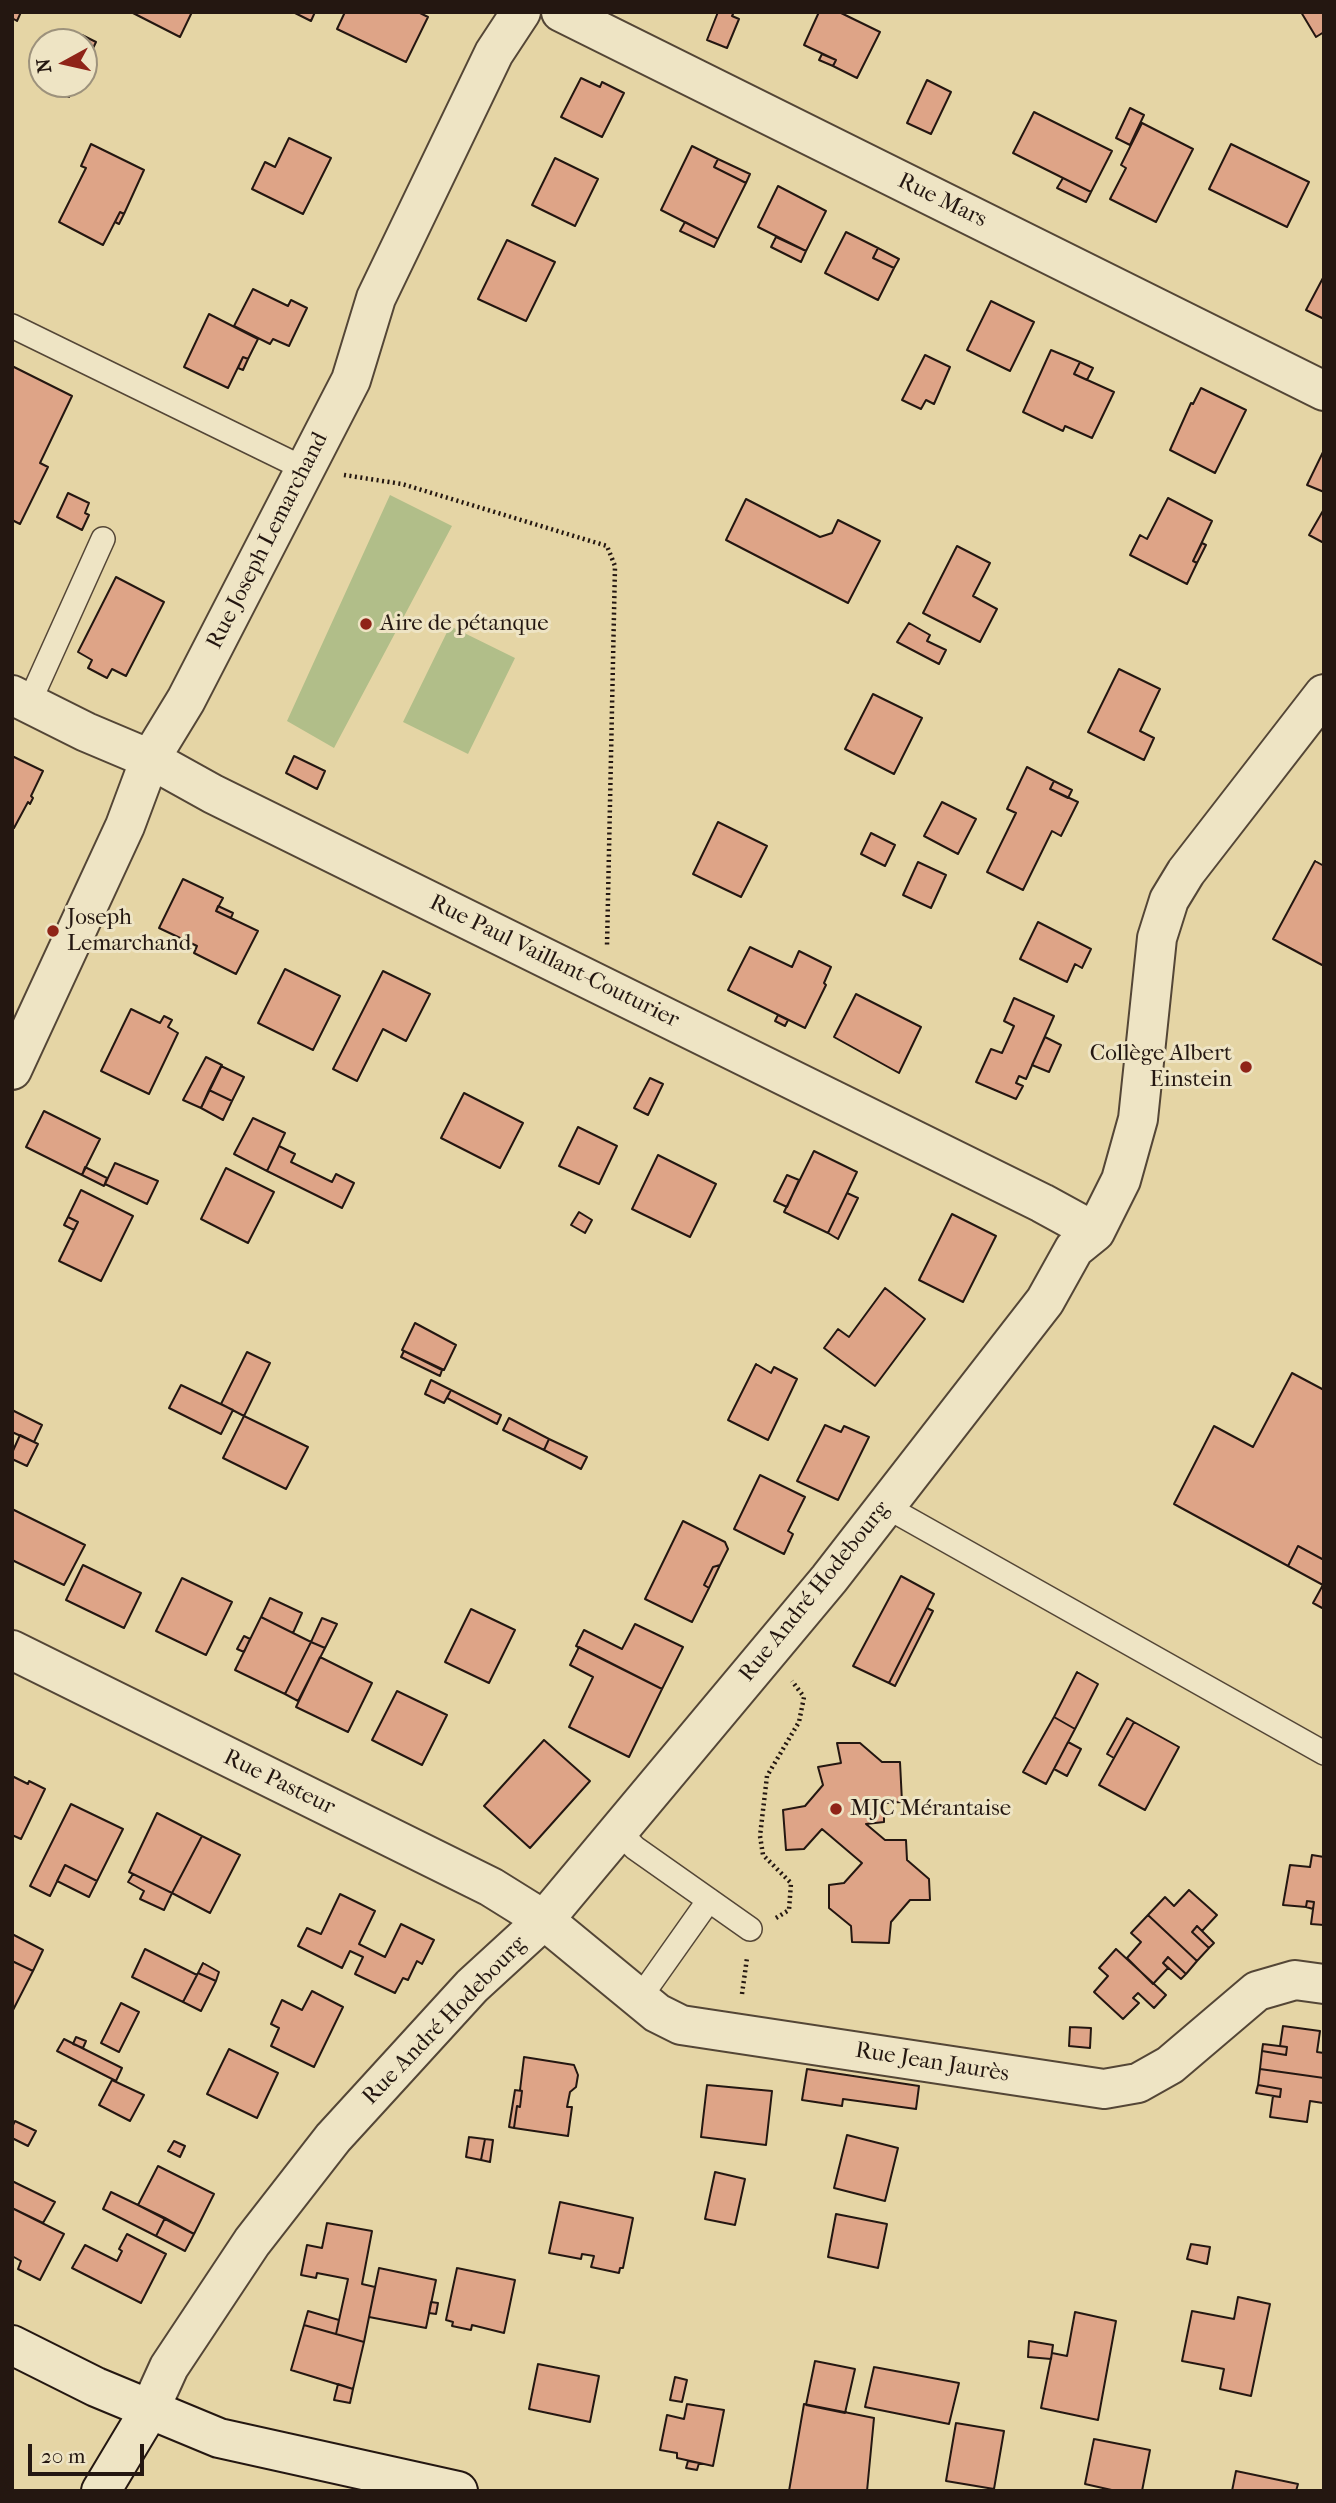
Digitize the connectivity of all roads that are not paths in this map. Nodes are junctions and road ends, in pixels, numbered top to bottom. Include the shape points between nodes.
1 (521, 12) edge
2 (561, 12) edge
3 (12, 326) edge
4 (1324, 391) edge
5 (305, 469) junction
6 (103, 539) dead end
7 (1324, 694) edge
8 (20, 699) edge
9 (150, 759) junction
10 (12, 1070) edge
11 (1095, 1232) junction
12 (886, 1506) junction
13 (12, 1650) edge
14 (1324, 1753) edge
15 (618, 1831) junction
16 (709, 1900) junction
17 (544, 1920) junction
18 (759, 1926) road end
19 (1324, 1984) edge
20 (639, 1998) junction
21 (12, 2345) edge
22 (149, 2411) junction
23 (101, 2491) edge
24 (458, 2491) edge

1 - 5 street, Rue Joseph Lemarchand via 494,53 376,298 351,380
2 - 4 street, Rue Mars
3 - 5 lane
5 - 9 street, Rue Joseph Lemarchand via 186,700
6 - 8 lane
7 - 11 street, Rue André Hodebourg via 1169,900 1157,938 1138,1119 1121,1180
8 - 9 street, Rue Paul Vaillant-Couturier
9 - 10 street, Rue Joseph Lemarchand via 125,826
9 - 11 street, Rue Paul Vaillant-Couturier
11 - 12 street, Rue André Hodebourg via 1074,1249 1045,1301
12 - 14 lane
12 - 15 street, Rue André Hodebourg
13 - 17 street, Rue Pasteur via 491,1887
15 - 16 lane
15 - 17 street, Rue André Hodebourg
16 - 18 lane
16 - 20 lane
17 - 20 street, Rue Jean Jaurès
17 - 22 street, Rue André Hodebourg via 472,1986 332,2138 237,2265 169,2367
19 - 20 street, Rue Jean Jaurès via 1295,1980 1257,1991 1170,2065 1138,2083 1104,2090 681,2025
21 - 22 street
22 - 23 street, Rue André Hodebourg
22 - 24 street via 219,2438

